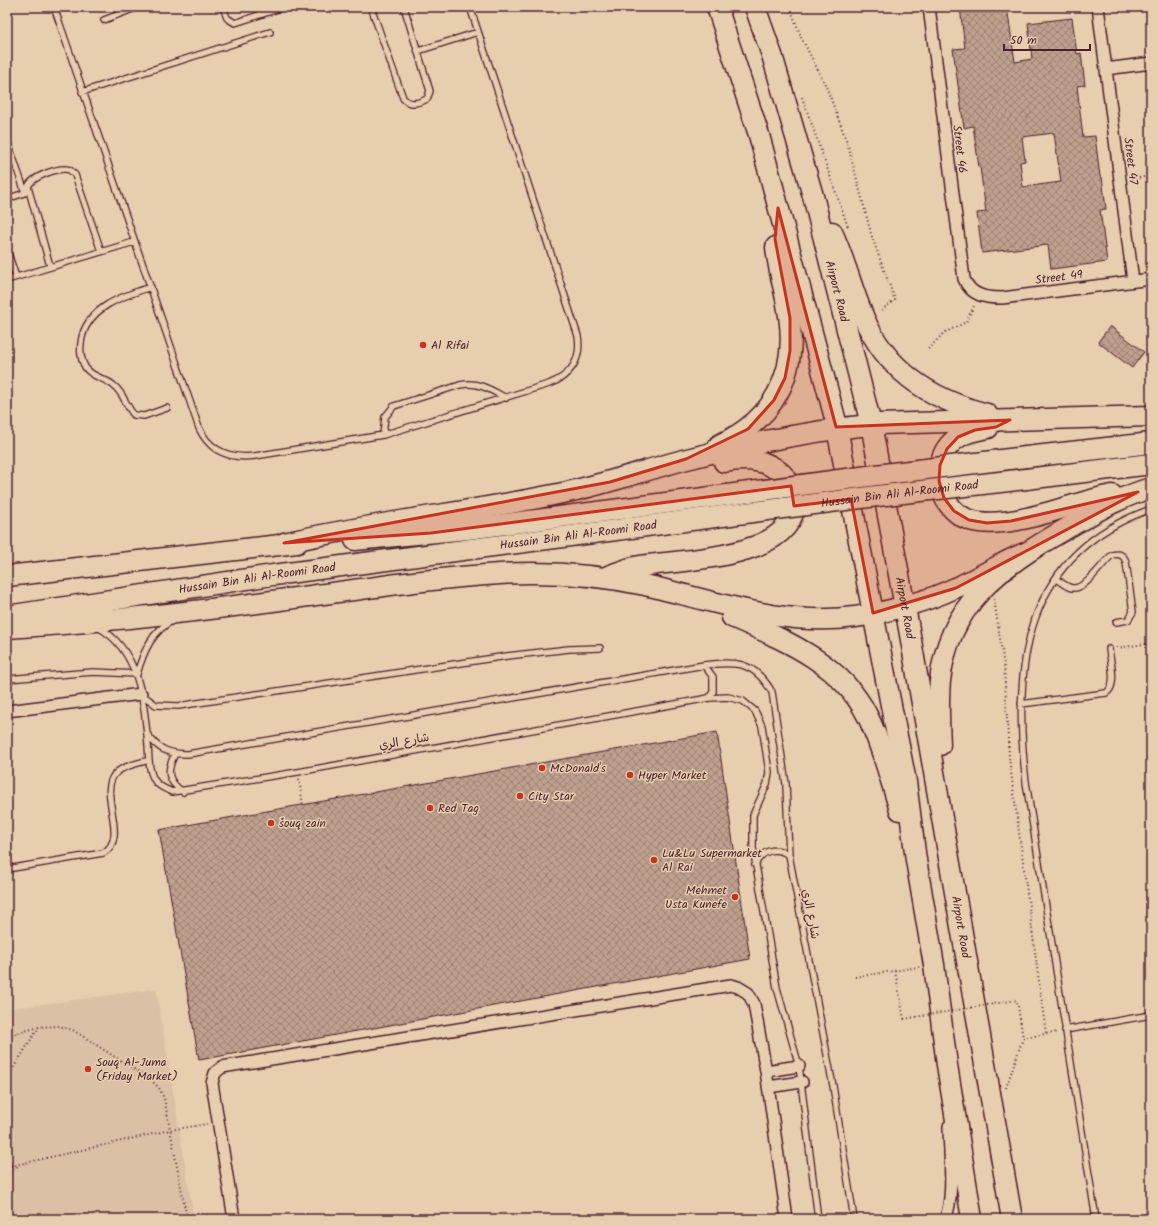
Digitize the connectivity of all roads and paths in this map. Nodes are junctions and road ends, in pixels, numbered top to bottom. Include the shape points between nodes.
1 (54, 7) edge
2 (138, 7) edge
3 (223, 7) edge
4 (258, 7) edge
5 (284, 7) edge
6 (371, 7) edge
7 (404, 7) edge
8 (470, 7) edge
9 (717, 7) edge
10 (754, 7) edge
11 (790, 7) edge
12 (929, 7) edge
13 (1098, 7) edge
14 (261, 14) junction
15 (104, 20) dead end
16 (270, 32) dead end
17 (478, 32) junction
18 (418, 51) junction
19 (1151, 63) edge
20 (1106, 69) junction
21 (82, 92) junction
22 (801, 94) dead end
23 (7, 140) edge
24 (1151, 176) edge
25 (1120, 180) junction
26 (26, 192) junction
27 (813, 196) junction
28 (7, 199) edge
29 (778, 208) junction
30 (848, 228) dead end
31 (134, 242) junction
32 (7, 250) edge
33 (101, 251) junction
34 (50, 266) junction
35 (16, 277) junction
36 (1151, 279) edge
37 (7, 280) edge
38 (1133, 281) junction
39 (151, 287) junction
40 (976, 293) junction
41 (875, 306) dead end
42 (878, 313) junction
43 (880, 318) dead end
44 (928, 349) dead end
45 (506, 398) junction
46 (167, 408) dead end
47 (1151, 416) edge
48 (1010, 420) junction
49 (871, 424) junction
50 (836, 427) junction
51 (383, 435) junction
52 (1151, 443) edge
53 (686, 460) junction
54 (1151, 464) edge
55 (1144, 490) edge
56 (1151, 509) edge
57 (284, 543) junction
58 (1025, 553) junction
59 (7, 576) edge
60 (606, 577) junction
61 (1056, 579) junction
62 (991, 580) junction
63 (687, 597) junction
64 (905, 605) junction
65 (190, 612) junction
66 (873, 613) junction
67 (7, 616) edge
68 (87, 622) junction
69 (1116, 622) dead end
70 (7, 628) edge
71 (1151, 643) edge
72 (600, 648) dead end
73 (1109, 649) joint
74 (704, 665) junction
75 (137, 674) junction
76 (7, 678) edge
77 (141, 694) junction
78 (709, 698) junction
79 (1020, 704) junction
80 (7, 711) edge
81 (147, 733) junction
82 (175, 754) junction
83 (149, 760) junction
84 (298, 772) junction
85 (183, 792) junction
86 (303, 805) dead end
87 (941, 805) junction
88 (789, 855) junction
89 (916, 860) junction
90 (755, 865) junction
91 (7, 869) edge
92 (934, 965) junction
93 (895, 971) junction
94 (854, 977) dead end
95 (1151, 1015) edge
96 (39, 1027) junction
97 (1065, 1030) junction
98 (1046, 1034) junction
99 (7, 1036) edge
100 (1023, 1038) junction
101 (7, 1058) edge
102 (947, 1065) junction
103 (799, 1066) junction
104 (766, 1071) junction
105 (9, 1075) junction
106 (7, 1078) edge
107 (802, 1082) junction
108 (768, 1087) junction
109 (1005, 1089) dead end
110 (218, 1123) junction
111 (170, 1130) junction
112 (7, 1164) edge
113 (19, 1165) junction
114 (7, 1167) edge
115 (7, 1174) edge
116 (948, 1216) edge
117 (187, 1219) edge
118 (234, 1219) edge
119 (787, 1219) edge
120 (818, 1219) edge
121 (854, 1219) edge
122 (972, 1219) edge
123 (1012, 1219) edge
124 (1096, 1219) edge

1 - 21 lane
2 - 15 lane
3 - 14 lane via 229,20 235,23
4 - 14 lane
5 - 14 lane
6 - 18 lane via 402,96 404,101 409,103 425,100 430,94
7 - 18 lane
8 - 17 lane
9 - 29 highway via 759,135
10 - 27 highway, Airport Road via 772,55
11 - 42 path via 801,37 826,86 847,142 872,237 895,300
12 - 40 street, Street 46 via 964,279
13 - 20 street, Street 47
16 - 21 lane
17 - 18 lane
17 - 45 lane via 580,344 574,366 563,378
19 - 20 street
20 - 25 street, Street 47
21 - 31 lane
22 - 30 path
23 - 26 lane
24 - 25 path
25 - 38 street, Street 47
26 - 28 lane
26 - 33 lane via 35,178 64,168 73,172
26 - 34 lane
27 - 48 highway via 840,249 864,318 886,355 919,385 938,397 963,408
27 - 49 highway, Airport Road
29 - 50 highway
29 - 53 highway via 776,250 791,335 785,378 767,410 748,429 721,445
31 - 33 lane
31 - 39 lane
32 - 35 lane
33 - 34 lane
34 - 35 lane
35 - 37 lane
36 - 38 street, Street 49
38 - 40 street, Street 49 via 1002,298 989,298
39 - 46 lane via 124,296 102,308 85,330 81,341 81,354 86,368 118,389 134,415 144,416
39 - 51 lane via 199,428 214,448 230,456 247,457
40 - 44 path via 966,322 944,333
41 - 42 path
42 - 43 path
45 - 51 lane
45 - 51 lane via 482,386 460,384 394,406 385,417
47 - 48 highway
48 - 49 highway
48 - 55 highway via 996,427 974,430 958,437 947,449 940,465 939,481 944,498 954,511 969,520 987,523 1011,521 1095,499
49 - 50 highway
49 - 64 highway, Airport Road
50 - 53 highway
50 - 66 highway
52 - 57 highway, Hussain Bin Ali Al-Roomi Road, bridge via 876,475 431,534
53 - 57 highway via 572,491 472,510 348,529
53 - 60 highway via 704,465 732,460 751,460 775,468 786,478 792,492 792,514 786,527 774,538 744,550 635,568
54 - 67 highway, Hussain Bin Ali Al-Roomi Road, bridge via 877,496 273,575
55 - 58 highway via 1116,501
56 - 61 lane via 1100,534 1076,555
57 - 59 highway, Hussain Bin Ali Al-Roomi Road
58 - 62 highway
58 - 64 highway via 956,588
60 - 63 highway
60 - 65 highway via 554,573 494,574
61 - 69 lane via 1070,588 1079,588 1112,555 1118,554 1123,557 1126,562 1133,612 1128,620
61 - 79 lane via 1040,605 1029,634
62 - 87 highway via 956,626 942,664 939,699
62 - 98 path via 1004,665 1010,757
63 - 66 highway via 755,614 797,619 835,619
63 - 89 highway via 800,648 846,684 867,716 880,747
64 - 66 highway
64 - 87 highway, Airport Road
65 - 68 highway
65 - 75 lane, شارع الري via 170,621 154,636 143,654
66 - 89 highway via 906,782
68 - 70 highway
68 - 75 lane, شارع الري via 112,637 122,648
71 - 73 path
72 - 77 lane via 508,656 178,706 156,705
73 - 79 lane via 1112,684 1106,693
74 - 78 lane via 713,677 713,692
74 - 82 lane, شارع الري via 188,754
74 - 88 lane, شارع الري via 739,663 753,669 764,679 772,692 786,784
75 - 76 lane via 93,672
75 - 77 lane, شارع الري
77 - 80 street
77 - 81 lane, شارع الري
78 - 84 lane, شارع الري
78 - 90 lane, شارع الري via 728,697 743,701 755,712 762,726 769,772 767,784 753,815
79 - 97 lane via 1026,782
81 - 82 lane, شارع الري via 158,747
81 - 83 lane, شارع الري
82 - 85 lane via 169,765 169,776 174,785
83 - 85 lane, شارع الري via 154,780 162,788 172,792
83 - 91 lane via 120,770 112,777 110,787 114,841 108,851
84 - 85 lane, شارع الري
84 - 86 path
87 - 123 highway, Airport Road
88 - 90 lane via 776,850 769,851 763,854
88 - 121 lane, شارع الري via 833,1086
89 - 92 highway
90 - 103 lane, شارع الري via 777,988
92 - 93 path
92 - 102 highway
93 - 94 path
93 - 100 path, bridge via 904,1019 1017,1000
95 - 97 lane
96 - 99 path
96 - 105 path
96 - 111 path via 59,1026 72,1030 151,1080 164,1098
97 - 98 path
97 - 124 lane
98 - 100 path
100 - 109 path
101 - 105 path
102 - 116 street via 950,1177
102 - 122 highway
103 - 104 street
103 - 107 lane, شارع الري
104 - 108 street
104 - 110 street via 751,999 748,993 738,987 724,986 222,1067 212,1078
105 - 106 path
107 - 108 street
107 - 120 lane, شارع الري
108 - 119 street
110 - 111 path
110 - 118 street
111 - 113 path
111 - 117 path
112 - 113 path
113 - 114 path
113 - 115 path

